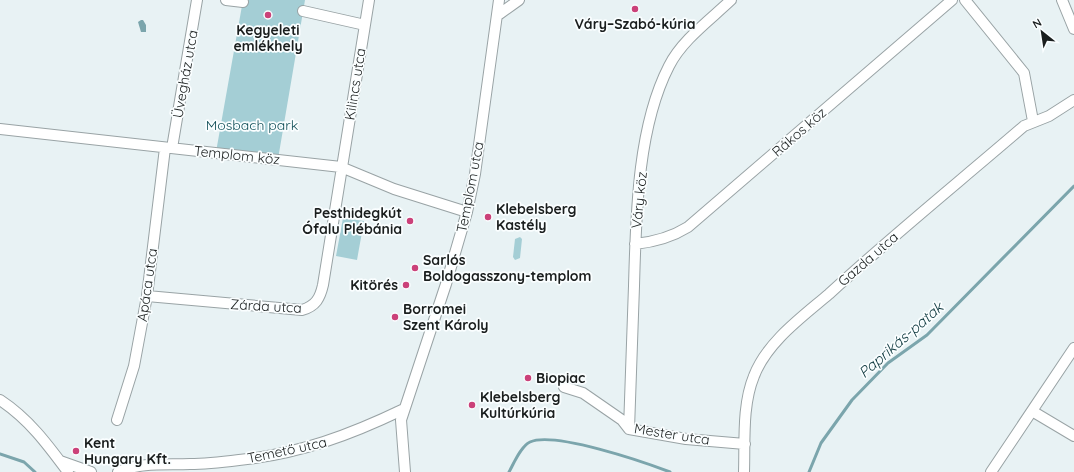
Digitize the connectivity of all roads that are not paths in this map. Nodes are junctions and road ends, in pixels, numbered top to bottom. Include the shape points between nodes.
1 (197, 0) edge
2 (226, 0) edge
3 (369, 0) edge
4 (499, 0) edge
5 (519, 0) edge
6 (731, 0) edge
7 (952, 0) edge
8 (965, 0) edge
9 (1062, 0) edge
10 (243, 2) dead end
11 (303, 11) dead end
12 (498, 15) junction
13 (365, 25) junction
14 (1074, 28) edge
15 (1074, 100) edge
16 (1033, 121) junction
17 (0, 129) edge
18 (168, 148) junction
19 (341, 167) junction
20 (467, 212) junction
21 (635, 244) junction
22 (147, 296) junction
23 (1074, 348) edge
24 (564, 388) dead end
25 (0, 400) edge
26 (404, 409) junction
27 (1032, 411) junction
28 (117, 420) dead end
29 (629, 429) junction
30 (1074, 436) edge
31 (745, 444) junction
32 (60, 461) junction
33 (68, 472) edge
34 (91, 472) edge
35 (118, 472) edge
36 (405, 472) edge
37 (744, 472) edge
38 (991, 472) edge

1 - 18 street, Üvegház utca
2 - 10 street
3 - 13 street, Kilincs utca
4 - 12 street, Templom utca
5 - 12 street
6 - 21 street, Váry köz via 687,42 669,65 653,102 645,142
7 - 21 street, Rákos köz via 678,234
8 - 16 street via 1024,73
9 - 14 street
11 - 13 street
12 - 20 street, Templom utca
13 - 19 street, Kilincs utca
15 - 16 street, Gazda utca via 1049,116
16 - 31 street, Gazda utca via 867,259 776,342 761,361 748,394
17 - 18 street, Templom köz
18 - 19 street, Templom köz
18 - 22 street, Apáca utca
19 - 20 street, Templom köz via 394,189
19 - 22 street, Zárda utca via 321,294 317,302 309,308 302,310
20 - 26 street, Templom utca
21 - 29 street, Váry köz
22 - 28 street, Apáca utca via 134,366
23 - 27 street
24 - 29 street, Mester utca via 583,393 622,420
25 - 32 street via 40,434
26 - 35 street, Temető utca via 359,431 311,447 241,460 145,465
26 - 36 street, Templom utca via 402,420
27 - 30 street
27 - 38 street
29 - 31 street, Mester utca via 686,440
31 - 37 street, Gazda utca
32 - 33 street
32 - 34 street

